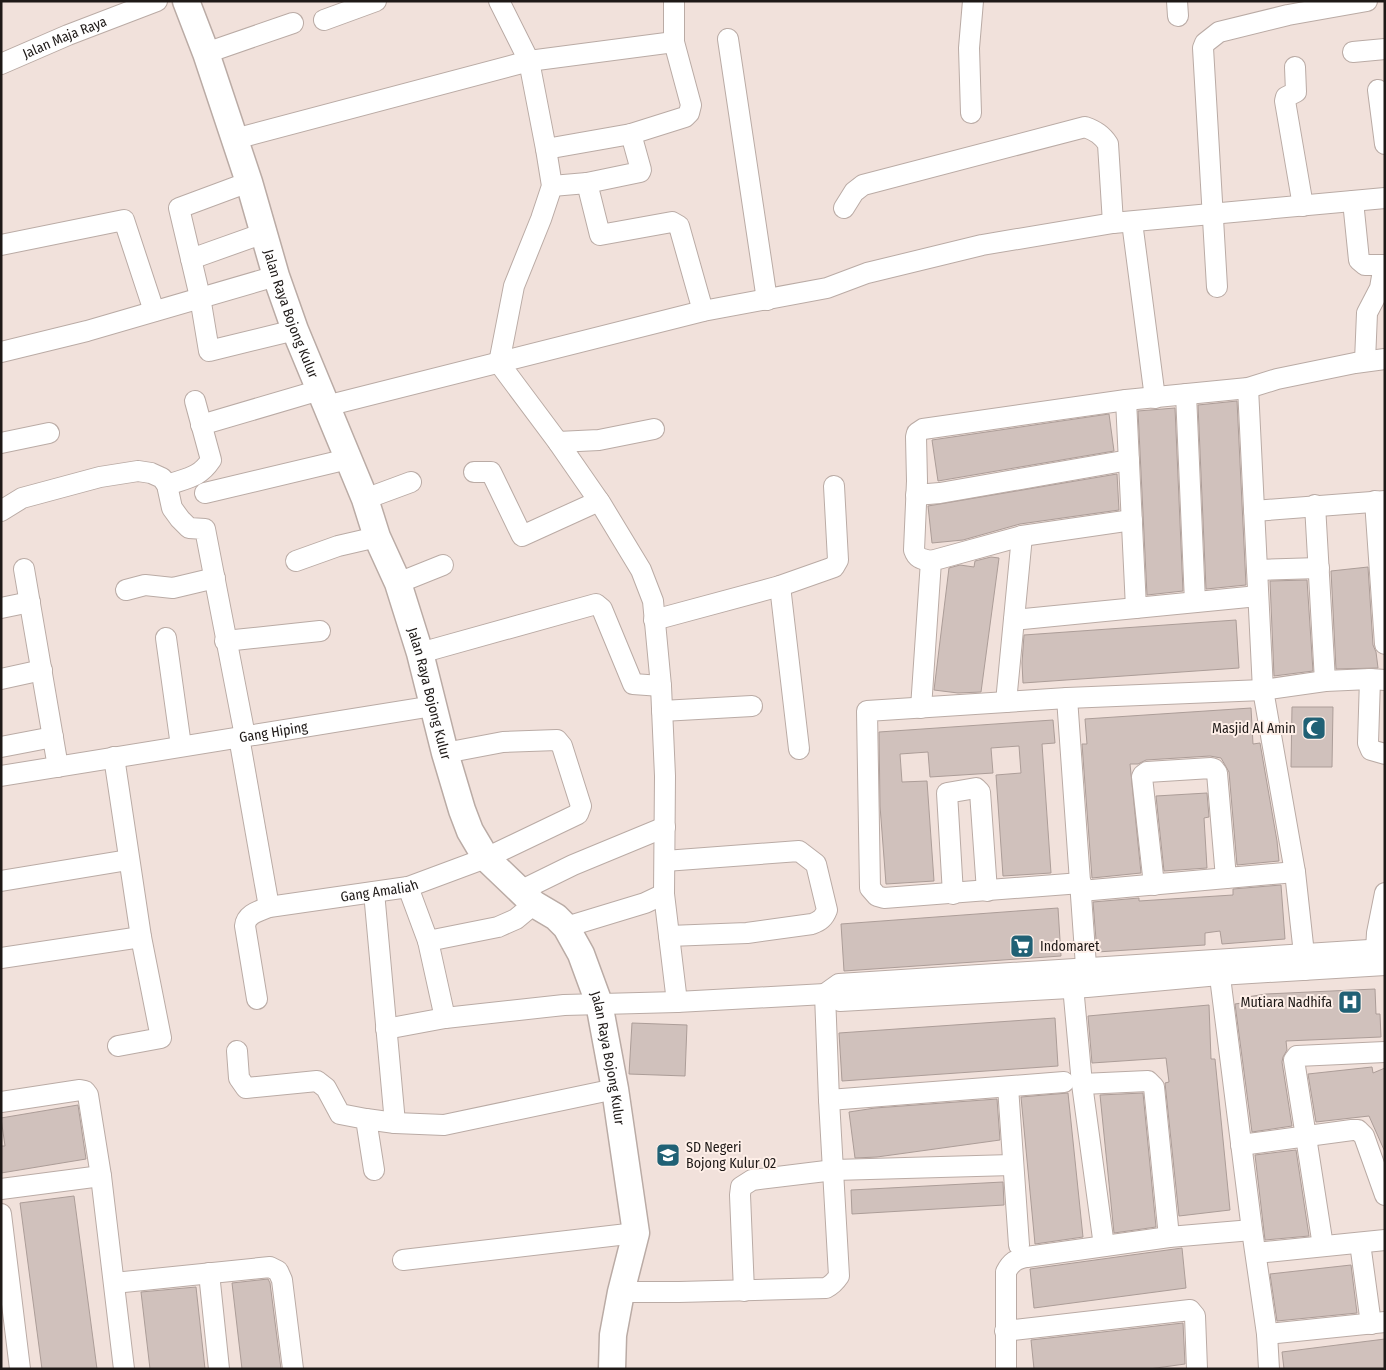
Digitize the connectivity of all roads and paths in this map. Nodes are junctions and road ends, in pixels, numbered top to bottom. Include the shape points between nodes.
1 (157, 1) edge
2 (186, 1) edge
3 (376, 1) edge
4 (500, 1) edge
5 (674, 1) edge
6 (973, 1) edge
7 (1367, 1) edge
8 (324, 20) dead end
9 (294, 23) dead end
10 (728, 39) dead end
11 (674, 42) junction
12 (1385, 49) edge
13 (1353, 52) dead end
14 (206, 53) junction
15 (529, 61) junction
16 (1, 64) edge
17 (1295, 68) dead end
18 (1378, 90) dead end
19 (970, 113) dead end
20 (631, 134) junction
21 (235, 139) junction
22 (1385, 144) edge
23 (546, 149) junction
24 (249, 182) junction
25 (587, 183) junction
26 (552, 186) junction
27 (1385, 198) edge
28 (1353, 201) junction
29 (1303, 206) junction
30 (844, 208) dead end
31 (1214, 214) junction
32 (1122, 223) junction
33 (264, 234) junction
34 (1, 244) edge
35 (191, 259) junction
36 (1384, 265) edge
37 (276, 276) junction
38 (1217, 287) dead end
39 (200, 297) junction
40 (767, 300) junction
41 (154, 311) junction
42 (703, 311) junction
43 (295, 330) junction
44 (1, 352) edge
45 (1385, 359) edge
46 (1365, 361) junction
47 (499, 363) junction
48 (1248, 388) junction
49 (1186, 394) junction
50 (323, 398) junction
51 (1155, 398) junction
52 (1126, 400) junction
53 (195, 401) dead end
54 (201, 425) junction
55 (654, 429) dead end
56 (49, 433) dead end
57 (558, 442) junction
58 (1, 443) edge
59 (348, 460) junction
60 (1129, 460) junction
61 (474, 472) dead end
62 (411, 482) dead end
63 (167, 484) junction
64 (834, 486) dead end
65 (205, 493) dead end
66 (916, 495) junction
67 (365, 499) junction
68 (599, 501) junction
69 (1380, 501) edge
70 (1315, 505) junction
71 (1254, 510) junction
72 (1, 511) edge
73 (1132, 520) junction
74 (1022, 536) junction
75 (377, 537) junction
76 (931, 561) junction
77 (296, 562) dead end
78 (443, 565) dead end
79 (1319, 568) junction
80 (24, 569) dead end
81 (1257, 570) junction
82 (215, 578) junction
83 (398, 583) junction
84 (780, 586) junction
85 (126, 590) dead end
86 (1258, 596) junction
87 (30, 602) junction
88 (1196, 602) junction
89 (1, 608) edge
90 (1136, 608) junction
91 (654, 620) junction
92 (1014, 620) junction
93 (320, 631) dead end
94 (166, 638) dead end
95 (225, 641) junction
96 (1385, 644) edge
97 (420, 653) junction
98 (42, 670) junction
99 (1, 679) edge
100 (1377, 680) edge
101 (1325, 681) junction
102 (662, 686) junction
103 (1263, 690) junction
104 (1067, 698) junction
105 (1006, 702) junction
106 (434, 706) junction
107 (752, 706) dead end
108 (921, 708) junction
109 (662, 711) junction
110 (53, 737) junction
111 (242, 737) junction
112 (10, 746) edge
113 (181, 746) junction
114 (800, 749) dead end
115 (445, 753) junction
116 (1385, 754) edge
117 (114, 757) junction
118 (58, 767) junction
119 (23, 772) junction
120 (1, 776) edge
121 (665, 828) junction
122 (486, 858) junction
123 (128, 860) junction
124 (665, 861) junction
125 (1295, 872) junction
126 (1226, 878) junction
127 (1, 881) edge
128 (1154, 885) junction
129 (408, 887) junction
130 (1081, 887) junction
131 (987, 891) junction
132 (374, 892) junction
133 (1385, 893) edge
134 (664, 894) junction
135 (953, 894) junction
136 (527, 897) junction
137 (269, 907) junction
138 (566, 927) junction
139 (669, 936) junction
140 (141, 937) junction
141 (428, 941) junction
142 (1382, 955) edge
143 (1, 958) edge
144 (1305, 962) junction
145 (1218, 967) junction
146 (1082, 980) junction
147 (825, 994) junction
148 (257, 999) dead end
149 (676, 1002) junction
150 (599, 1004) junction
151 (445, 1018) junction
152 (386, 1029) junction
153 (118, 1046) dead end
154 (237, 1051) dead end
155 (1385, 1052) edge
156 (1073, 1083) junction
157 (1008, 1087) junction
158 (615, 1089) junction
159 (829, 1100) junction
160 (1, 1102) edge
161 (366, 1119) junction
162 (395, 1123) junction
163 (1306, 1137) junction
164 (1241, 1145) junction
165 (1012, 1165) junction
166 (374, 1170) dead end
167 (834, 1170) junction
168 (101, 1176) junction
169 (1, 1189) edge
170 (1385, 1195) edge
171 (1, 1214) edge
172 (1252, 1230) junction
173 (636, 1233) junction
174 (1169, 1238) junction
175 (1385, 1240) edge
176 (1360, 1243) junction
177 (1018, 1245) dead end
178 (1104, 1246) junction
179 (1323, 1246) junction
180 (1256, 1254) junction
181 (403, 1260) dead end
182 (209, 1274) junction
183 (114, 1283) junction
184 (744, 1291) junction
185 (621, 1292) junction
186 (1378, 1323) edge
187 (1005, 1331) junction
188 (1267, 1334) junction
189 (20, 1369) edge
190 (124, 1369) edge
191 (219, 1369) edge
192 (293, 1369) edge
193 (612, 1369) edge
194 (1006, 1369) edge
195 (1197, 1369) edge
196 (1268, 1369) edge

1 - 16 street, Jalan Maja Raya
2 - 14 main road, Jalan Raya Bojong Kulur
3 - 8 street
4 - 15 street
5 - 11 street
6 - 19 street via 969,48
7 - 31 street via 1219,32 1205,43 1202,53
9 - 14 street
10 - 40 street
11 - 15 street
11 - 20 street via 691,105 689,114
12 - 13 street
14 - 21 main road, Jalan Raya Bojong Kulur
15 - 21 street
15 - 23 street
17 - 29 street via 1296,92 1285,100
18 - 22 street
20 - 23 street
20 - 25 street via 640,172
21 - 24 main road, Jalan Raya Bojong Kulur
23 - 26 street
24 - 33 main road, Jalan Raya Bojong Kulur
24 - 35 street via 179,208
25 - 26 street
25 - 42 street via 600,235 672,222 679,226
26 - 47 street via 514,286
27 - 28 street
28 - 29 street
28 - 36 street via 1359,260 1365,266
29 - 31 street
30 - 32 street via 863,185 1085,127 1103,136 1108,144
31 - 32 street
31 - 38 street
32 - 40 street via 982,245 867,273 827,288
32 - 51 street
33 - 35 street
33 - 37 main road, Jalan Raya Bojong Kulur
34 - 41 street via 124,220
35 - 39 street
36 - 46 street via 1380,288 1367,313
37 - 39 street
37 - 43 main road, Jalan Raya Bojong Kulur
39 - 41 street
39 - 43 street via 209,351
40 - 42 street
41 - 44 street
42 - 47 street
43 - 50 main road, Jalan Raya Bojong Kulur
45 - 46 street
46 - 48 street
47 - 50 street
47 - 57 street
48 - 49 street
48 - 71 street
49 - 51 street
49 - 88 street
50 - 54 street
50 - 59 main road, Jalan Raya Bojong Kulur
51 - 52 street
52 - 60 street
52 - 66 street via 923,429 916,438
53 - 54 street
54 - 63 street via 211,460 193,477
55 - 57 street via 599,440
56 - 58 street
57 - 68 street
59 - 65 street
59 - 67 main road, Jalan Raya Bojong Kulur
60 - 66 street
60 - 73 street
61 - 68 street via 491,472 522,536
62 - 67 street
63 - 72 street via 151,473 100,477 22,498
63 - 82 street via 172,508 180,519 189,528 204,529
64 - 84 street via 838,560 834,567
66 - 76 street via 914,550 920,559
67 - 75 main road, Jalan Raya Bojong Kulur
68 - 91 street via 641,570 653,601
69 - 70 street
69 - 96 street
70 - 71 street
70 - 79 street
71 - 81 street
73 - 74 street
73 - 90 street
74 - 76 street
74 - 92 street
75 - 77 street via 338,546
75 - 83 main road, Jalan Raya Bojong Kulur
76 - 108 street
78 - 83 street
79 - 81 street
79 - 101 street
80 - 87 street
81 - 86 street
82 - 85 street via 173,588 145,585
82 - 95 street
83 - 97 main road, Jalan Raya Bojong Kulur
84 - 91 street
84 - 114 street
86 - 88 street
86 - 103 street
87 - 89 street
87 - 98 street
88 - 90 street
90 - 92 street
91 - 102 street
92 - 105 street
93 - 95 street
94 - 113 street
95 - 111 street
97 - 102 street via 596,604 602,608 633,684
97 - 106 main road, Jalan Raya Bojong Kulur
98 - 99 street
98 - 110 street
100 - 101 street
100 - 116 street via 1368,743 1371,750
101 - 103 street
102 - 109 street
103 - 104 street
103 - 125 street
104 - 105 street
104 - 130 street
105 - 108 street
106 - 111 street, Gang Hiping
106 - 115 main road, Jalan Raya Bojong Kulur
107 - 109 street
108 - 135 street via 869,710 866,713 870,888 884,898
109 - 121 street
110 - 112 street
110 - 118 street
111 - 113 street, Gang Hiping
111 - 137 street
112 - 119 street
113 - 117 street, Gang Hiping
115 - 122 main road, Jalan Raya Bojong Kulur via 470,831
115 - 122 street, Gang Amaliah via 503,742 557,740 562,746 581,806 580,812
117 - 118 street, Gang Hiping
117 - 123 street
118 - 119 street, Gang Hiping
119 - 120 street, Gang Hiping
121 - 124 street
121 - 136 street via 573,864
122 - 129 street, Gang Amaliah
122 - 136 main road, Jalan Raya Bojong Kulur
123 - 127 street
123 - 140 street
124 - 134 street
124 - 139 street via 799,851 816,864 827,910 825,916 812,924 747,933
125 - 126 street
125 - 144 street
126 - 128 street
126 - 128 street via 1216,770 1147,772 1142,777
128 - 130 street
129 - 132 street, Gang Amaliah
129 - 141 street
130 - 131 street
130 - 146 street
131 - 135 street
131 - 135 street via 980,792 976,788 947,793
132 - 137 street, Gang Amaliah
132 - 152 street
133 - 142 street via 1377,933
134 - 138 street
134 - 139 street
136 - 138 main road, Jalan Raya Bojong Kulur
136 - 141 street via 516,919 498,927
137 - 148 street via 252,914 245,922
138 - 150 main road, Jalan Raya Bojong Kulur via 581,954
139 - 149 street
140 - 143 street
140 - 153 street via 161,1038
141 - 151 street
142 - 144 street
144 - 145 street
145 - 146 street
145 - 164 street
146 - 147 street via 840,1001
146 - 156 street
147 - 149 street
147 - 159 street
149 - 150 street
150 - 151 street
150 - 158 main road, Jalan Raya Bojong Kulur
151 - 152 street
152 - 162 street
154 - 161 street via 239,1078 246,1088 317,1081 326,1088 340,1114
155 - 163 street via 1295,1058
156 - 157 street
156 - 174 street via 1148,1081 1154,1087
156 - 178 street
157 - 159 street
157 - 165 street
158 - 162 street via 444,1126
158 - 173 main road, Jalan Raya Bojong Kulur
159 - 167 street
160 - 168 street via 85,1091
161 - 162 street
161 - 166 street
163 - 164 street
163 - 170 street via 1352,1130 1362,1132
163 - 179 street
164 - 172 street
165 - 167 street
165 - 177 street
167 - 184 street via 752,1180 741,1187
167 - 184 street via 837,1280 826,1288
168 - 169 street
168 - 183 street
171 - 189 street
172 - 174 street
172 - 180 street
173 - 181 street
173 - 185 main road, Jalan Raya Bojong Kulur
174 - 178 street
175 - 176 street
176 - 179 street
176 - 186 street
178 - 187 street via 1014,1260 1006,1272
179 - 180 street
180 - 188 street
182 - 183 street
182 - 191 street
182 - 192 street via 270,1268 278,1271 282,1280
183 - 190 street
184 - 185 street
185 - 193 main road, Jalan Raya Bojong Kulur via 613,1335
186 - 188 street
187 - 194 street
187 - 195 street via 1190,1310 1195,1316
188 - 196 street

